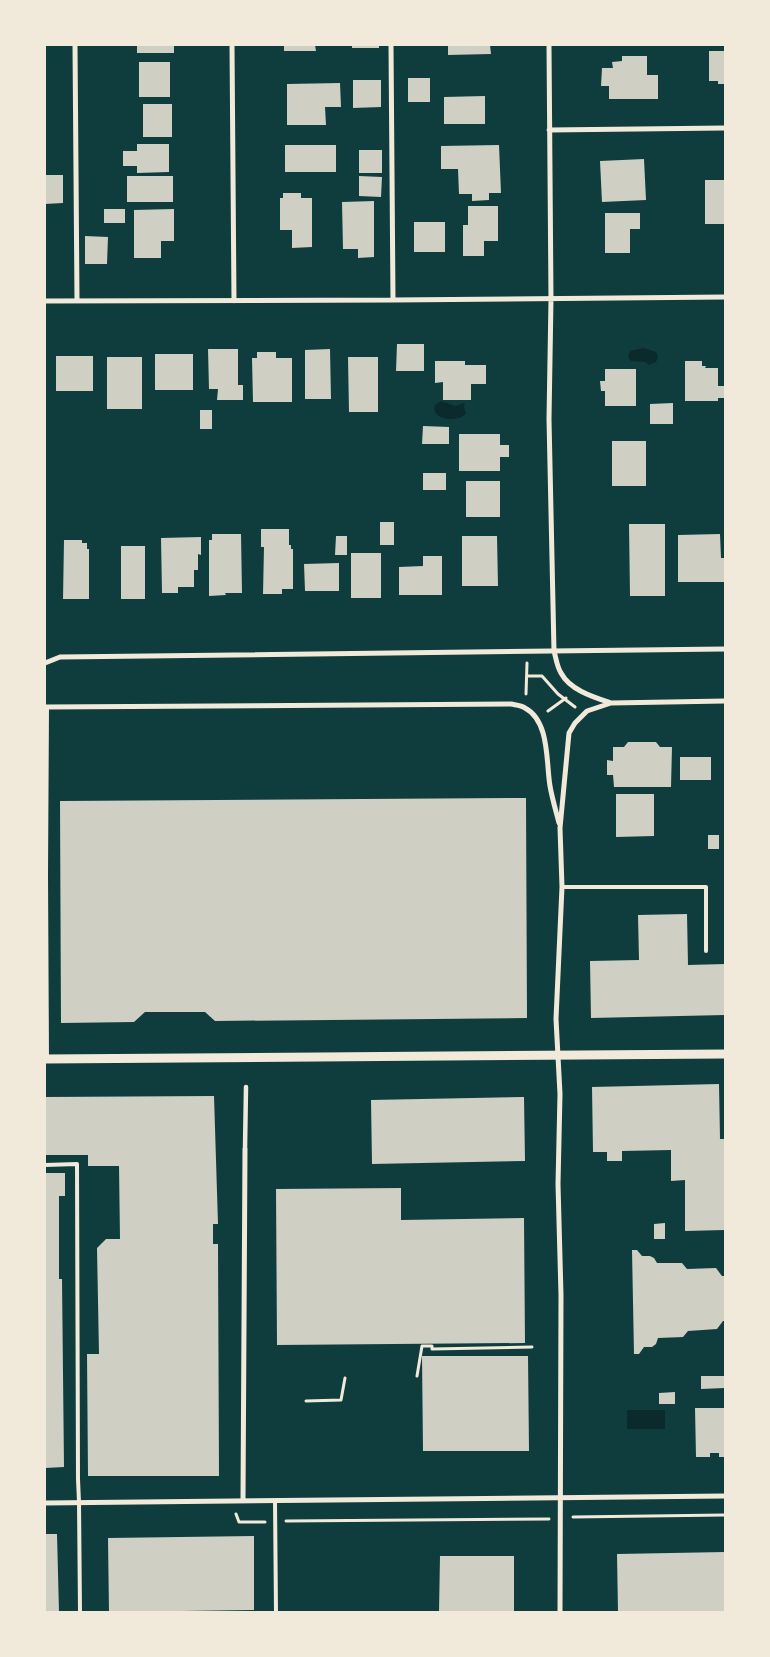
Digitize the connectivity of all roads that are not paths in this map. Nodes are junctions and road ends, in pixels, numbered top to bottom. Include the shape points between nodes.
1 (75, 45) edge
2 (232, 45) edge
3 (391, 45) edge
4 (548, 45) edge
5 (725, 128) edge
6 (550, 130) junction
7 (725, 297) edge
8 (551, 299) junction
9 (77, 300) junction
10 (393, 300) junction
11 (45, 301) edge
12 (234, 301) junction
13 (725, 649) edge
14 (554, 651) junction
15 (45, 663) edge
16 (725, 701) edge
17 (610, 702) junction
18 (46, 707) edge
19 (560, 828) junction
20 (562, 887) junction
21 (706, 951) dead end
22 (725, 1054) edge
23 (557, 1056) junction
24 (46, 1059) edge
25 (246, 1087) dead end
26 (245, 1148) joint
27 (45, 1165) edge
28 (725, 1496) edge
29 (560, 1498) junction
30 (243, 1500) junction
31 (275, 1500) junction
32 (45, 1502) edge
33 (79, 1502) junction
34 (80, 1612) edge
35 (276, 1612) edge
36 (560, 1612) edge

1 - 9 street
2 - 12 street
3 - 10 street
4 - 6 street
5 - 6 street
6 - 8 street
7 - 8 street
8 - 10 street
8 - 14 street
9 - 11 street
9 - 12 street
10 - 12 street
13 - 14 street
14 - 15 street via 60,658
14 - 17 street via 559,670 567,680 587,694
16 - 17 street
17 - 19 street via 586,711 569,733
18 - 19 street via 511,704 525,707 545,737 550,786
18 - 24 lane
19 - 20 street
20 - 21 lane via 706,887
20 - 23 street
22 - 23 street
23 - 24 street
23 - 29 street via 560,1094
25 - 26 street
26 - 30 street
27 - 33 lane via 77,1164
28 - 29 street
29 - 31 street
29 - 36 street
30 - 31 street
30 - 33 street
31 - 35 lane
32 - 33 street
33 - 34 lane

